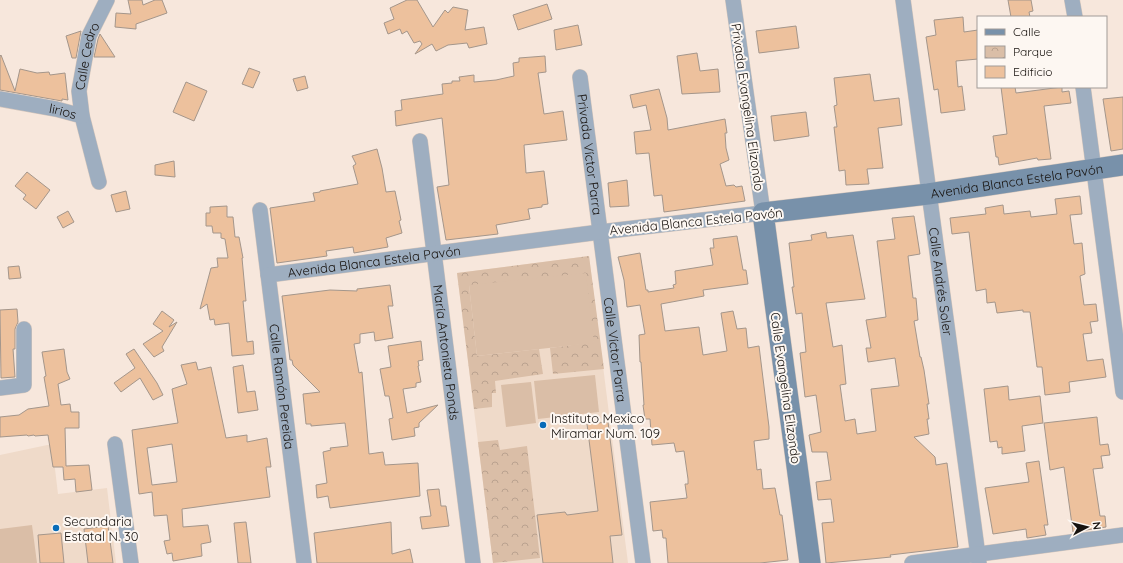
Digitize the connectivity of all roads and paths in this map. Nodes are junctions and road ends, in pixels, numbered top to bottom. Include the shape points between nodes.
1 (107, 0) edge
2 (733, 0) edge
3 (903, 0) edge
4 (1072, 0) edge
5 (1074, 16) edge
6 (580, 77) dead end
7 (1083, 88) edge
8 (0, 99) edge
9 (82, 116) junction
10 (420, 141) dead end
11 (1123, 165) edge
12 (1094, 169) junction
13 (99, 182) dead end
14 (928, 194) junction
15 (260, 210) dead end
16 (763, 213) junction
17 (600, 232) junction
18 (435, 253) junction
19 (268, 275) junction
20 (24, 329) dead end
21 (0, 388) edge
22 (1123, 392) edge
23 (115, 444) dead end
24 (1123, 535) edge
25 (979, 559) edge
26 (131, 563) edge
27 (304, 563) edge
28 (473, 563) edge
29 (643, 563) edge
30 (810, 563) edge
31 (912, 563) edge

1 - 9 street, Calle Cedro via 89,36 79,91
2 - 16 street, Privada Evangelina Elizondo
3 - 14 street, Calle Andrés Soler
4 - 5 street
6 - 17 street, Privada Víctor Parra
7 - 12 street
8 - 9 street, lirios
9 - 13 street, lirios
10 - 18 street, María Antonieta Ponds
11 - 12 main road, Avenida Blanca Estela Pavón
12 - 14 main road, Avenida Blanca Estela Pavón
12 - 22 street
14 - 16 main road, Avenida Blanca Estela Pavón
14 - 25 street, Calle Andrés Soler
15 - 19 street, Calle Ramón Pereida
16 - 17 street, Avenida Blanca Estela Pavón
16 - 30 main road, Calle Evangelina Elizondo
17 - 18 street, Avenida Blanca Estela Pavón
17 - 29 street, Calle Víctor Parra
18 - 19 street, Avenida Blanca Estela Pavón
18 - 28 street, María Antonieta Ponds
19 - 27 street, Calle Ramón Pereida
20 - 21 street via 24,385
23 - 26 street
24 - 25 street
25 - 31 street

